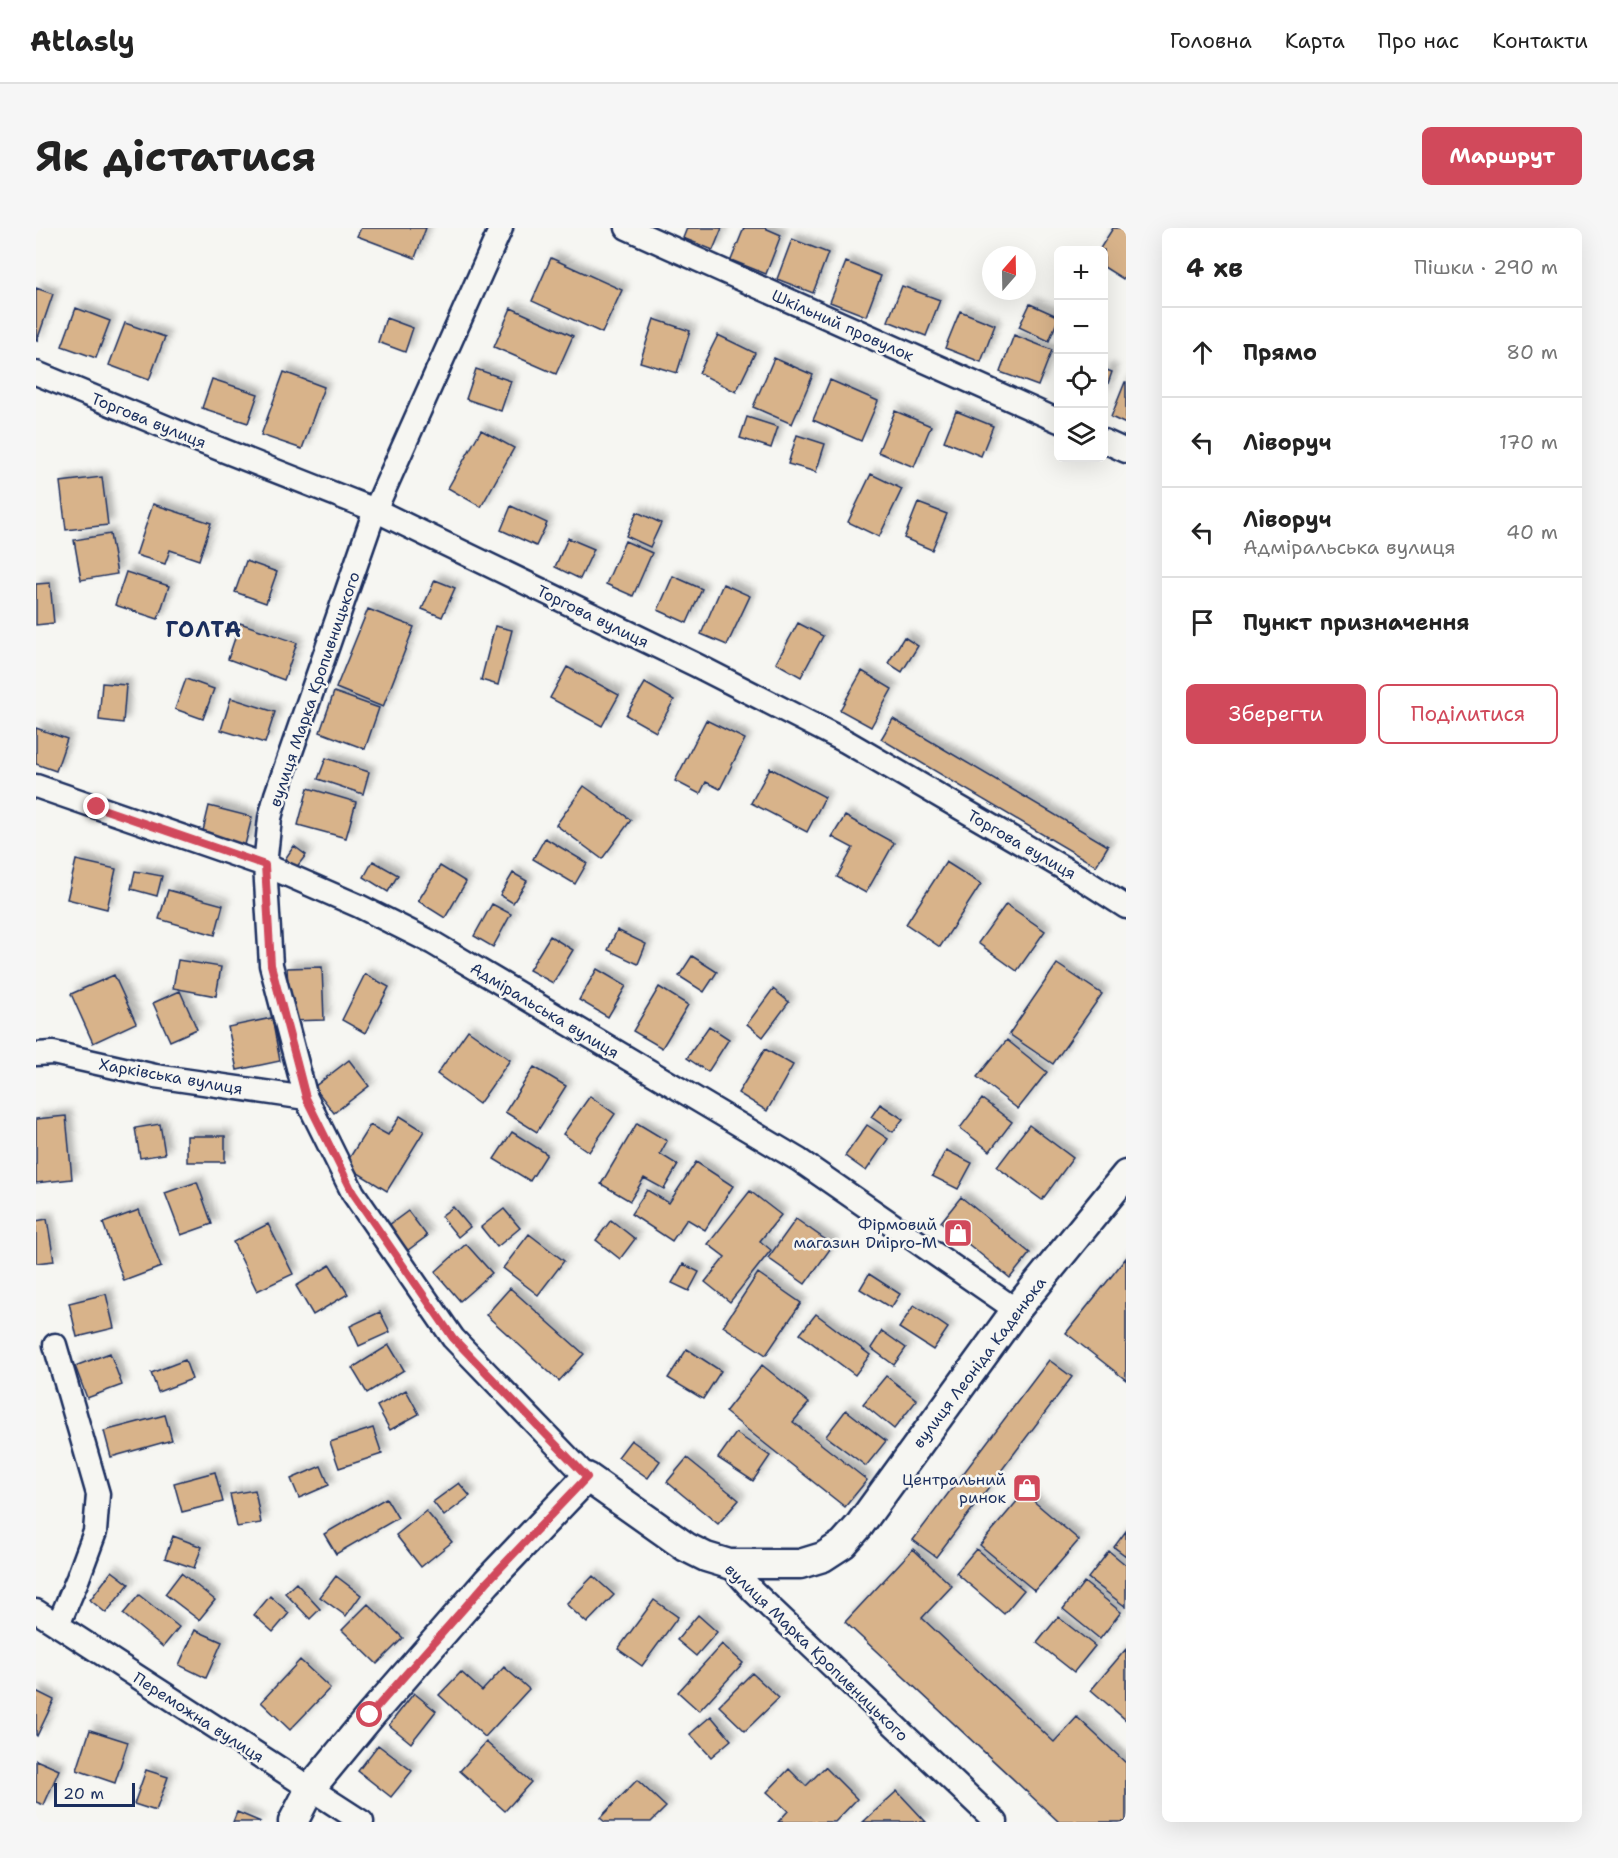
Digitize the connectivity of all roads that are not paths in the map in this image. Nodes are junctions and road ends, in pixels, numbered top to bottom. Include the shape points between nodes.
1 (501, 228) edge
2 (627, 228) edge
3 (36, 373) edge
4 (1054, 419) edge
5 (1108, 443) edge
6 (1126, 451) edge
7 (375, 510) junction
8 (36, 786) edge
9 (265, 865) junction
10 (1126, 907) edge
11 (36, 1054) edge
12 (306, 1098) junction
13 (1126, 1175) edge
14 (1016, 1310) junction
15 (55, 1345) dead end
16 (587, 1477) junction
17 (729, 1564) junction
18 (36, 1611) edge
19 (58, 1625) junction
20 (310, 1789) junction
21 (292, 1822) edge
22 (362, 1822) edge
23 (996, 1822) edge

1 - 7 street, вулиця Марка Кропивницького
2 - 4 street, Шкільний провулок
3 - 7 street, Торгова вулиця
5 - 6 street
7 - 9 street, вулиця Марка Кропивницького via 276,795
7 - 10 street, Торгова вулиця via 847,742
8 - 9 street, Адміральська вулиця
9 - 12 street, вулиця Марка Кропивницького via 271,965
9 - 14 street, Адміральська вулиця via 433,943 799,1160
11 - 12 street, Харківська вулиця via 53,1053 155,1076
12 - 16 street, вулиця Марка Кропивницького via 353,1193 453,1338
13 - 14 street, вулиця Леоніда Каденюка
14 - 17 street, вулиця Леоніда Каденюка via 843,1544 823,1557 800,1564
15 - 19 street via 98,1494 95,1532
16 - 17 street, вулиця Марка Кропивницького via 685,1545
16 - 20 street via 487,1582
17 - 23 street, вулиця Марка Кропивницького
18 - 19 street, Переможна вулиця
19 - 20 street, Переможна вулиця
20 - 21 street
20 - 22 street, Переможна вулиця

